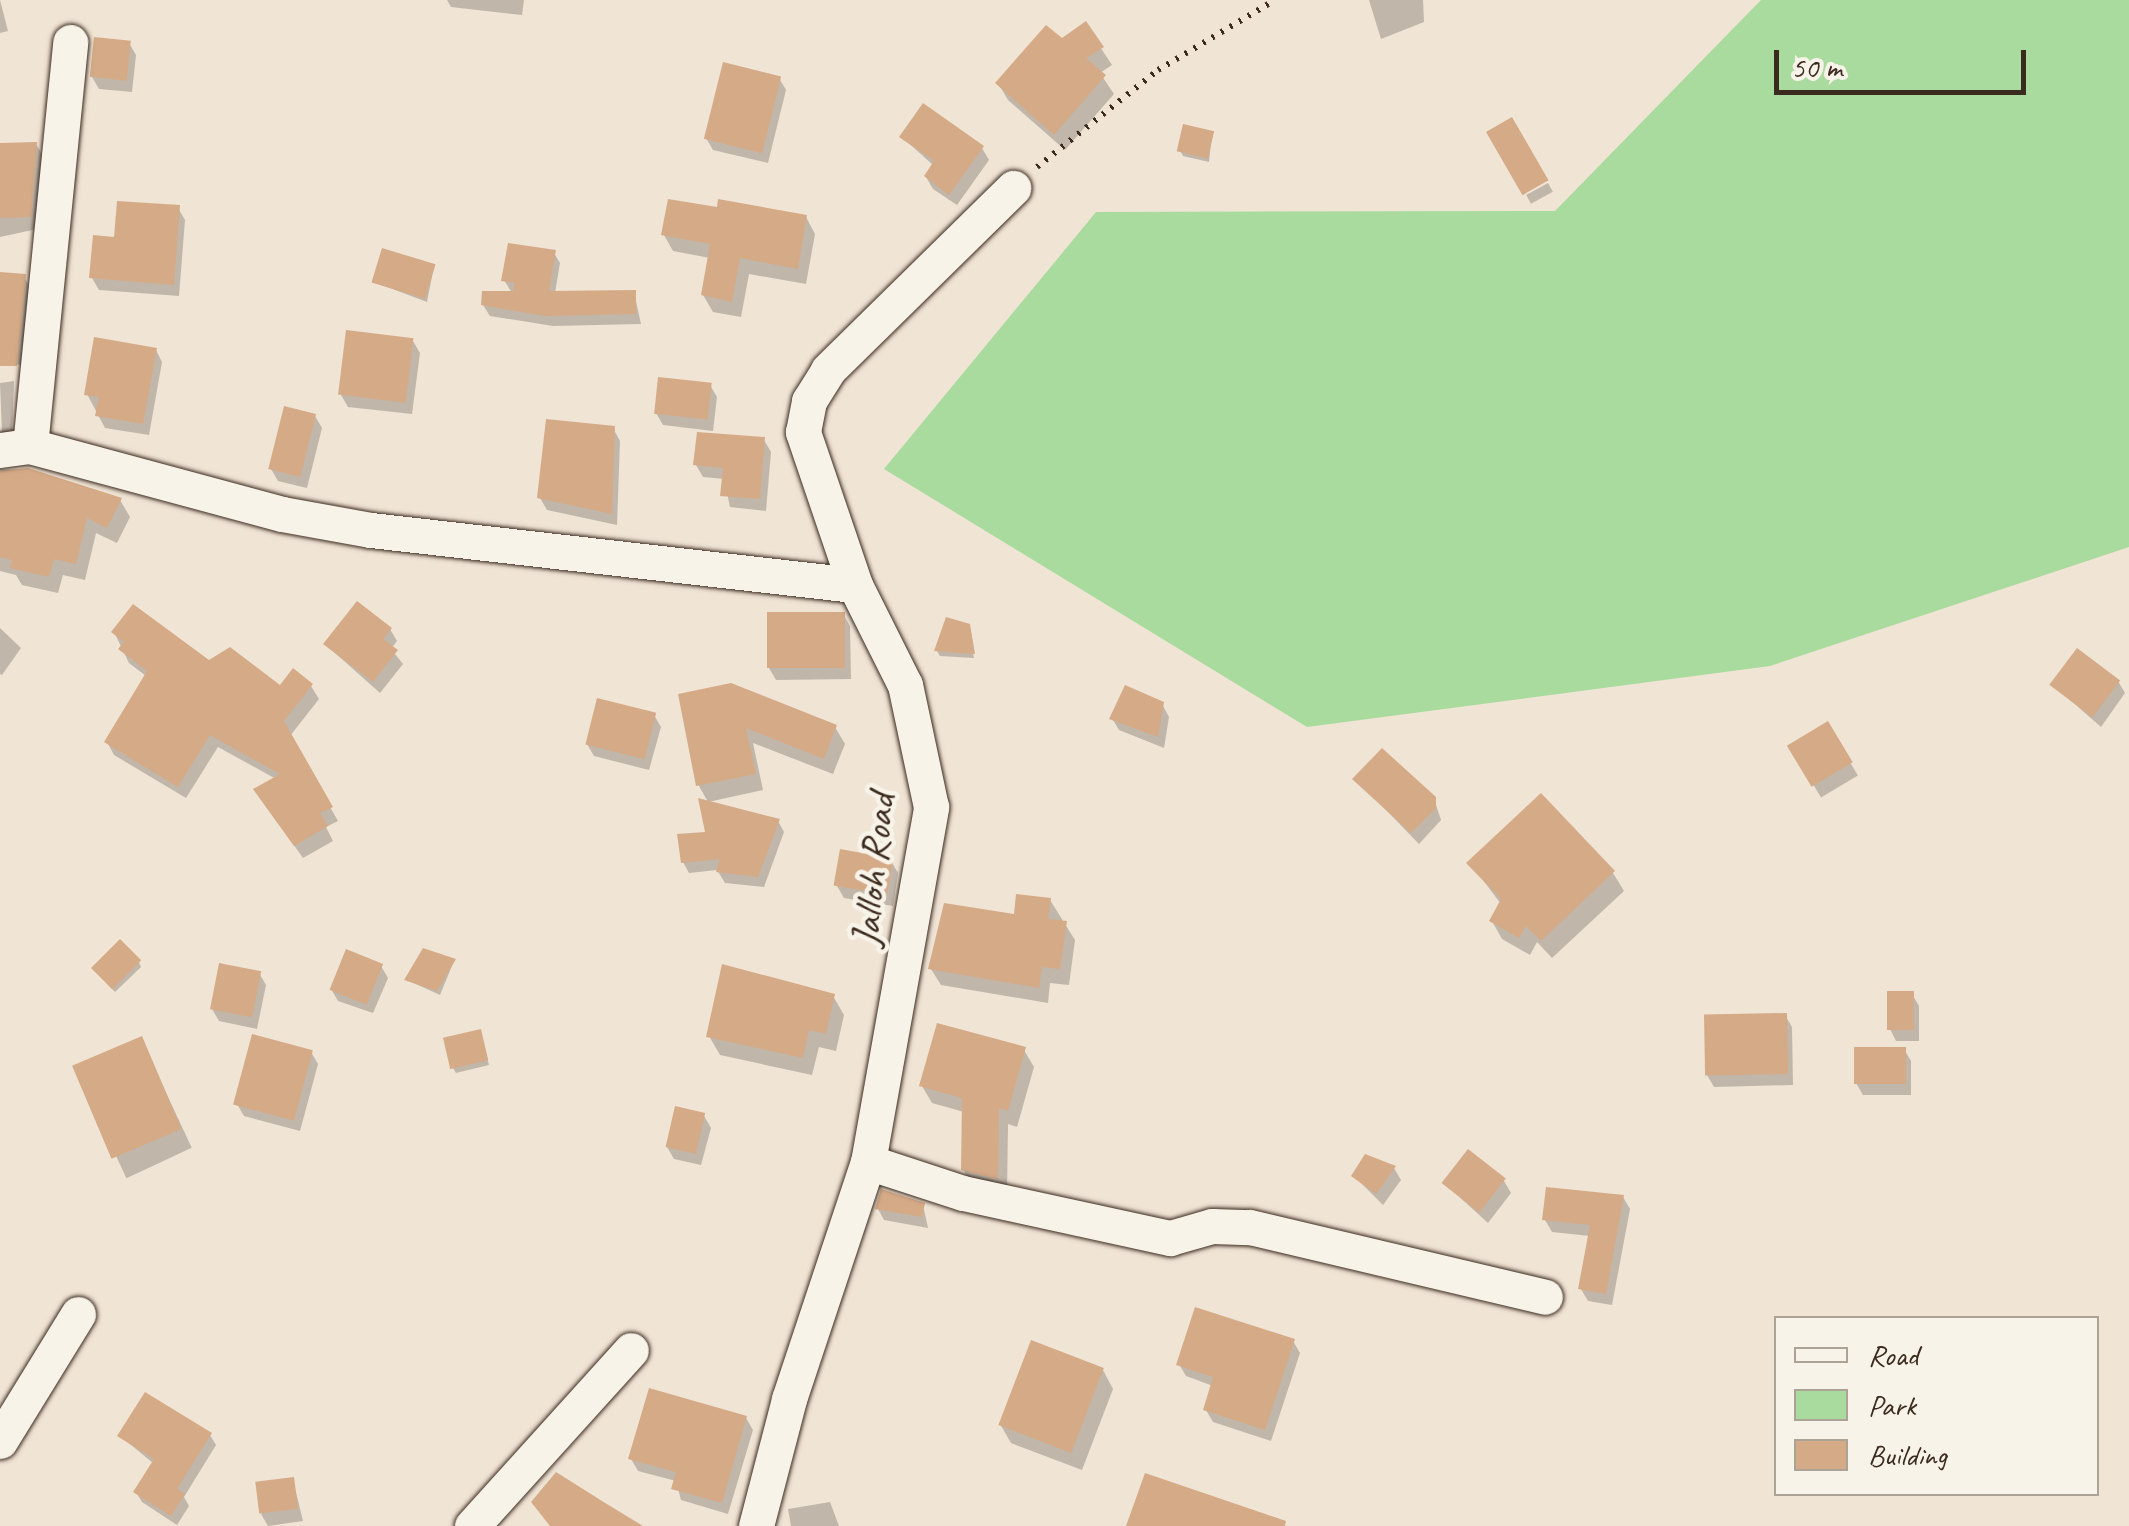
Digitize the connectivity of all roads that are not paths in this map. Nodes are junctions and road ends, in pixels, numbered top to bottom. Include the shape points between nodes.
1 (70, 42) dead end
2 (1013, 188) road end
3 (15, 448) edge
4 (855, 585) junction
5 (868, 1162) junction
6 (1545, 1296) dead end
7 (78, 1314) dead end
8 (632, 1350) dead end
9 (0, 1442) edge
10 (472, 1526) edge
11 (756, 1526) edge

1 - 3 street
2 - 4 street, Jalloh Road via 828,370 809,401 803,432
3 - 4 street via 370,530
4 - 5 street, Jalloh Road via 905,684 931,808
5 - 6 street via 963,1192 1170,1238 1212,1226 1250,1227
5 - 11 street, Jalloh Road via 789,1398
7 - 9 street
8 - 10 street

